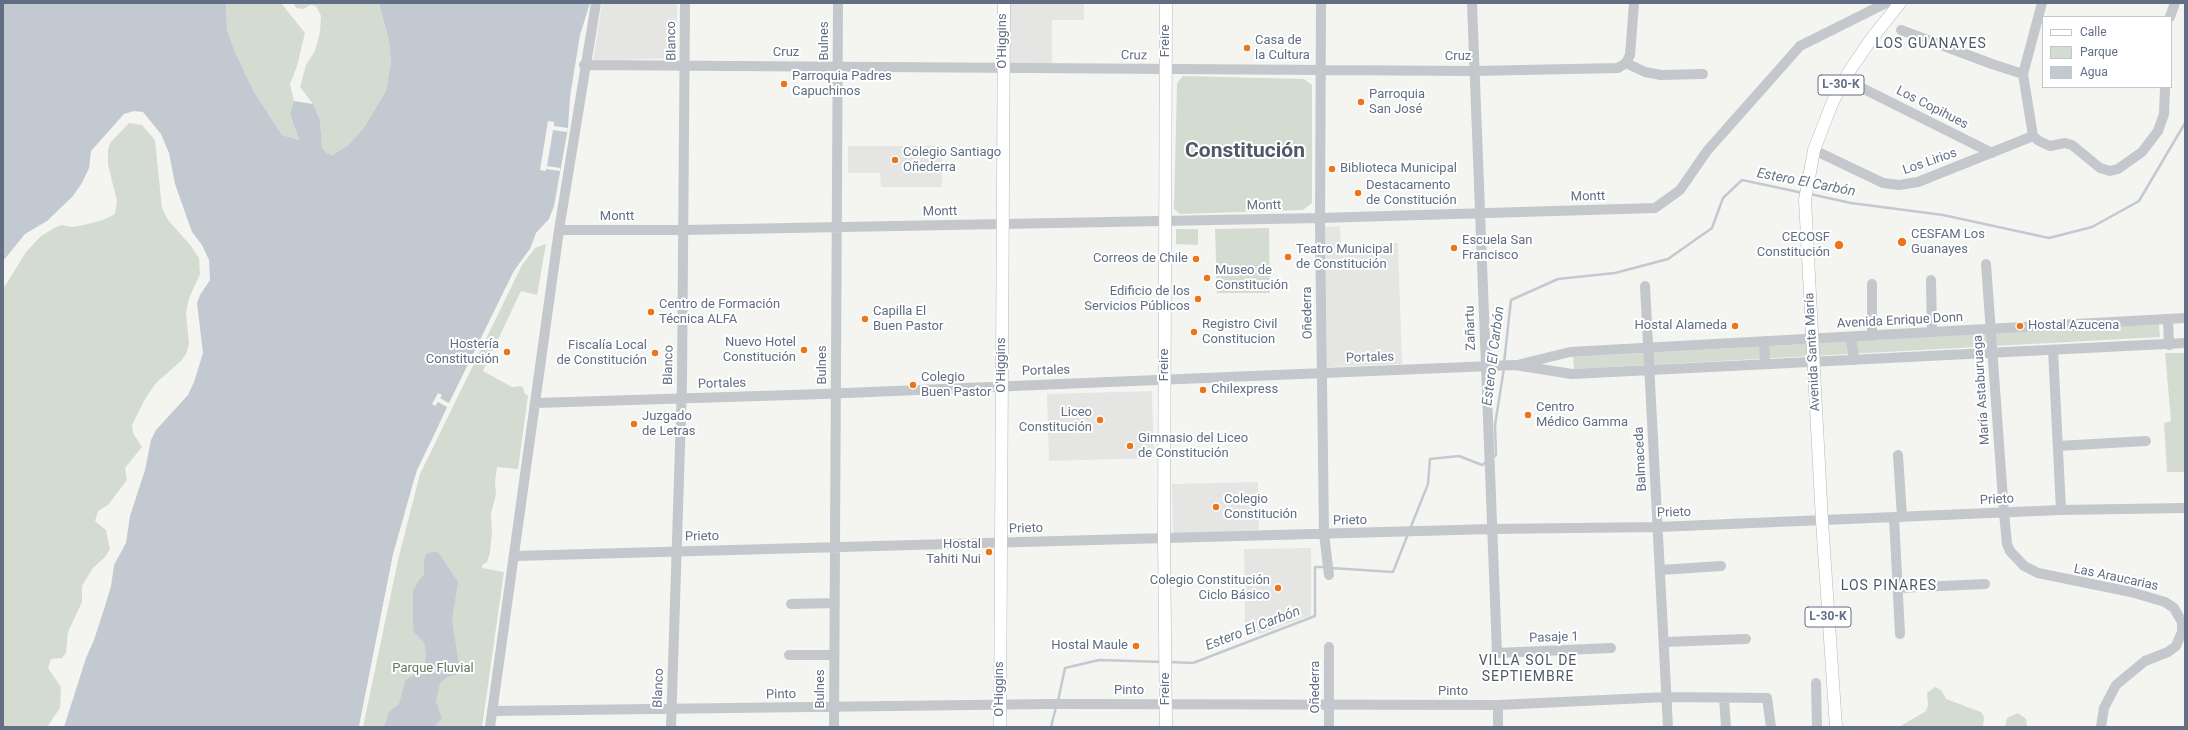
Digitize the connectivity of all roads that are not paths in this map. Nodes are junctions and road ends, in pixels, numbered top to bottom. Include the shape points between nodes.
1 (596, 3) edge
2 (685, 3) edge
3 (838, 3) edge
4 (1004, 3) edge
5 (1166, 3) edge
6 (1321, 3) edge
7 (1472, 3) edge
8 (1634, 3) edge
9 (1886, 3) edge
10 (1900, 3) edge
11 (2042, 3) edge
12 (2175, 3) edge
13 (2170, 16) edge
14 (1901, 30) dead end
15 (1626, 63) junction
16 (584, 65) junction
17 (686, 66) junction
18 (838, 66) junction
19 (1003, 67) junction
20 (1320, 69) junction
21 (1166, 70) junction
22 (1473, 71) junction
23 (1703, 74) dead end
24 (2023, 74) junction
25 (1860, 87) dead end
26 (2165, 88) edge
27 (2033, 136) junction
28 (1814, 150) junction
29 (1992, 153) junction
30 (1481, 212) junction
31 (1320, 218) junction
32 (1165, 221) junction
33 (1003, 224) junction
34 (837, 227) junction
35 (559, 230) junction
36 (684, 230) junction
37 (1986, 264) dead end
38 (1930, 280) dead end
39 (1872, 284) dead end
40 (1645, 286) dead end
41 (2185, 318) edge
42 (2168, 320) junction
43 (1991, 329) junction
44 (1932, 332) junction
45 (1872, 336) junction
46 (1851, 337) junction
47 (1812, 339) junction
48 (1764, 342) junction
49 (2185, 343) edge
50 (2169, 345) junction
51 (1648, 348) junction
52 (2053, 350) junction
53 (1992, 353) junction
54 (1557, 354) junction
55 (1854, 360) junction
56 (1814, 362) junction
57 (1765, 364) junction
58 (1516, 365) junction
59 (1489, 367) junction
60 (1650, 370) junction
61 (1556, 371) junction
62 (1322, 373) junction
63 (1164, 379) junction
64 (1002, 385) junction
65 (836, 394) junction
66 (681, 399) junction
67 (536, 403) junction
68 (2146, 440) dead end
69 (2058, 446) junction
70 (1898, 455) dead end
71 (2185, 508) edge
72 (2061, 510) junction
73 (2004, 513) junction
74 (1898, 517) junction
75 (1822, 521) junction
76 (1658, 526) junction
77 (1492, 529) junction
78 (1324, 534) junction
79 (1164, 538) junction
80 (1001, 542) junction
81 (835, 548) junction
82 (676, 551) junction
83 (515, 556) junction
84 (1721, 566) dead end
85 (1660, 570) junction
86 (1329, 574) dead end
87 (1985, 584) dead end
88 (1898, 588) junction
89 (834, 603) junction
90 (791, 604) dead end
91 (1900, 634) dead end
92 (1746, 639) dead end
93 (1664, 642) junction
94 (1329, 647) dead end
95 (1611, 648) dead end
96 (1497, 653) joint
97 (789, 655) dead end
98 (834, 655) junction
99 (1816, 683) dead end
100 (1667, 697) junction
101 (1724, 698) junction
102 (1166, 704) junction
103 (1000, 705) junction
104 (1329, 705) junction
105 (1498, 705) junction
106 (834, 707) junction
107 (671, 709) junction
108 (492, 711) junction
109 (490, 727) edge
110 (670, 727) edge
111 (834, 727) edge
112 (1000, 727) edge
113 (1166, 727) edge
114 (1329, 727) edge
115 (1498, 727) edge
116 (1668, 727) edge
117 (1726, 727) edge
118 (1771, 727) edge
119 (1817, 727) edge
120 (1836, 727) edge
121 (2100, 727) edge

1 - 16 street
2 - 17 street, Blanco
3 - 18 street, Bulnes
4 - 19 main road, O'Higgins
5 - 21 main road, Freire
6 - 20 street, Oñederra
7 - 22 street, Zañartu
8 - 15 street via 1630,55
9 - 30 street, Montt via 1800,46 1707,151 1680,190 1655,208
10 - 28 main road, Avenida Santa María / L-30-K via 1872,38 1841,85 1825,117
11 - 24 street
12 - 13 street
14 - 24 street
15 - 22 street, Cruz via 1618,68
15 - 23 street via 1645,72 1661,75
16 - 17 street, Cruz
16 - 35 street
17 - 18 street, Cruz
17 - 36 street, Blanco
18 - 19 street, Cruz
18 - 34 street, Bulnes
19 - 21 street, Cruz
19 - 33 main road, O'Higgins
20 - 21 street, Cruz
20 - 22 street, Cruz
20 - 31 street, Oñederra
21 - 32 main road, Freire
22 - 30 street, Zañartu
24 - 27 street
25 - 29 street, Los Copihues
26 - 27 street via 2164,114 2156,135 2142,152 2118,169 2110,171 2100,168 2072,145 2065,143 2050,146 2039,142
27 - 29 street, Los Lirios
28 - 29 street, Los Lirios via 1884,183 1899,185 1912,184
28 - 47 main road, Avenida Santa María / L-30-K via 1805,200
30 - 31 street, Montt
30 - 59 street, Zañartu
31 - 32 street, Montt
31 - 62 street, Oñederra
32 - 33 street, Montt
32 - 63 main road, Freire
33 - 34 street, Montt
33 - 64 main road, O'Higgins
34 - 36 street, Montt
34 - 65 street, Bulnes
35 - 36 street, Montt
35 - 67 street
36 - 66 street, Blanco
37 - 43 street, María Astaburuaga
38 - 44 street
39 - 45 street
40 - 51 street, Balmaceda
41 - 42 street, Avenida Enrique Donn
42 - 43 street, Avenida Enrique Donn
42 - 50 street
43 - 44 street, Avenida Enrique Donn
43 - 53 street, María Astaburuaga
44 - 45 street, Avenida Enrique Donn
45 - 46 street, Avenida Enrique Donn
46 - 47 street, Avenida Enrique Donn
46 - 55 street
47 - 48 street, Avenida Enrique Donn
47 - 56 main road, Avenida Santa María / L-30-K
48 - 51 street, Avenida Enrique Donn
48 - 57 street
49 - 50 street, Avenida Enrique Donn
50 - 52 street, Avenida Enrique Donn
51 - 54 street, Avenida Enrique Donn
51 - 60 street, Balmaceda
52 - 53 street, Avenida Enrique Donn
52 - 69 street
53 - 55 street, Avenida Enrique Donn
53 - 73 street, María Astaburuaga
54 - 58 street, Avenida Enrique Donn
54 - 61 street via 1552,363
55 - 56 street, Avenida Enrique Donn
56 - 57 street, Avenida Enrique Donn
56 - 75 main road, Avenida Santa María / L-30-K
57 - 60 street, Avenida Enrique Donn
58 - 59 street, Avenida Enrique Donn
58 - 61 street, Avenida Enrique Donn
59 - 62 street, Portales
59 - 77 street, Zañartu via 1488,474
60 - 61 street, Avenida Enrique Donn via 1572,374
60 - 76 street, Balmaceda
62 - 63 street, Portales
62 - 78 street, Oñederra
63 - 64 street, Portales
63 - 79 main road, Freire
64 - 65 street, Portales
64 - 80 main road, O'Higgins
65 - 66 street, Portales
65 - 81 street, Bulnes
66 - 67 street, Portales
66 - 82 street, Blanco
67 - 83 street
68 - 69 street
69 - 72 street
70 - 74 street
71 - 72 street, Prieto
72 - 73 street, Prieto
73 - 74 street, Prieto
73 - 121 street, Las Araucarias via 2007,544 2014,556 2031,570 2165,602 2181,617 2183,627 2179,642 2168,652 2145,661 2116,685 2105,704
74 - 75 street, Prieto
74 - 88 street
75 - 76 street, Prieto
75 - 120 main road, Avenida Santa María / L-30-K
76 - 77 street, Prieto
76 - 85 street, Balmaceda
77 - 78 street, Prieto
77 - 96 street, Zañartu
78 - 79 street, Prieto
78 - 86 street, Oñederra
79 - 80 street, Prieto
79 - 102 main road, Freire
80 - 81 street, Prieto
80 - 103 main road, O'Higgins
81 - 82 street, Prieto
81 - 89 street, Bulnes
82 - 83 street, Prieto
82 - 107 street, Blanco
83 - 108 street
84 - 85 street
85 - 93 street, Balmaceda
87 - 88 street
88 - 91 street
89 - 90 street
89 - 98 street, Bulnes
92 - 93 street
93 - 100 street, Balmaceda
94 - 104 street, Oñederra
95 - 96 street, Pasaje 1
97 - 98 street
98 - 106 street, Bulnes
99 - 119 street
100 - 101 street, Pinto
100 - 105 street, Pinto
100 - 116 street, Balmaceda
101 - 117 street
101 - 118 street, Pinto via 1767,698
102 - 103 street, Pinto
102 - 104 street, Pinto
102 - 113 main road, Freire
103 - 106 street, Pinto
103 - 112 main road, O'Higgins
104 - 105 street, Pinto
104 - 114 street, Oñederra
105 - 115 street
106 - 107 street, Pinto
106 - 111 street, Bulnes
107 - 108 street, Pinto
107 - 110 street, Blanco
108 - 109 street

